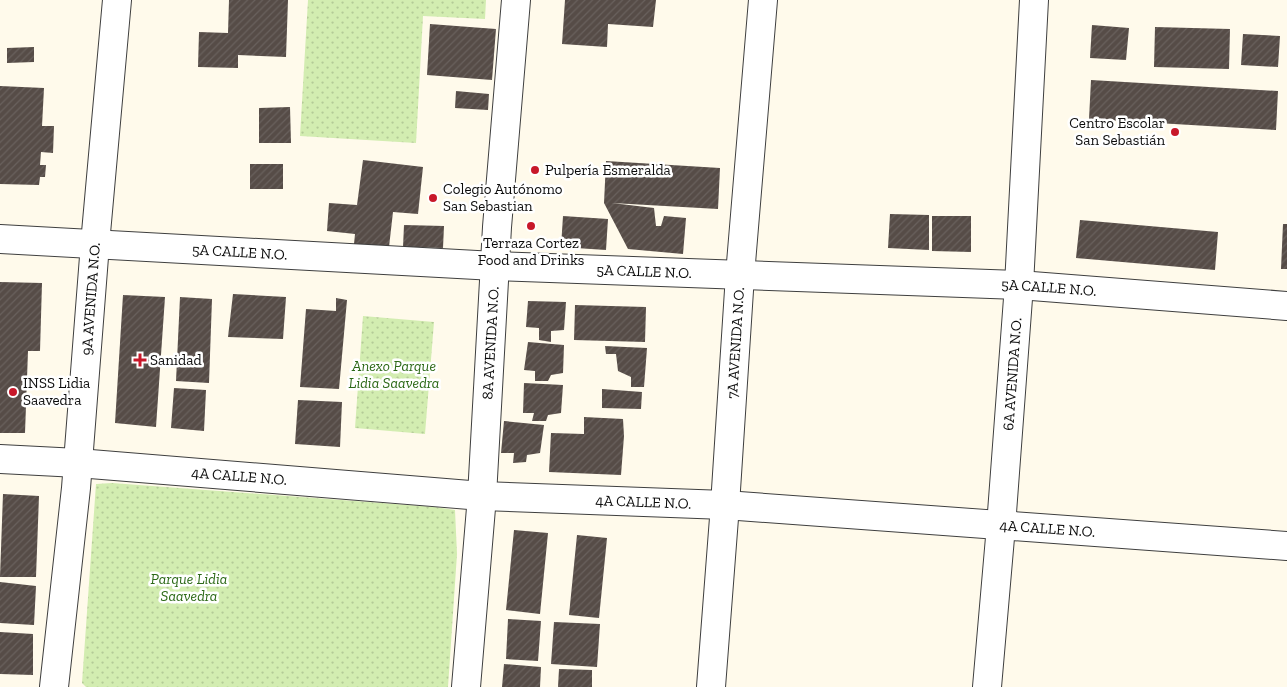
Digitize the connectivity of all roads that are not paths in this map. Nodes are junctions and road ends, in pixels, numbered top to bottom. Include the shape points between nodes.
1 (117, 0) edge
2 (516, 0) edge
3 (763, 0) edge
4 (1034, 0) edge
5 (0, 239) edge
6 (95, 244) junction
7 (495, 266) junction
8 (740, 275) junction
9 (1019, 285) junction
10 (1287, 306) edge
11 (0, 459) edge
12 (78, 463) junction
13 (482, 496) junction
14 (725, 505) junction
15 (1001, 526) junction
16 (1287, 546) edge
17 (54, 687) edge
18 (466, 687) edge
19 (711, 687) edge
20 (987, 687) edge

1 - 6 street, 9A AVENIDA N.O.
2 - 7 street, 8A AVENIDA N.O.
3 - 8 street, 7A AVENIDA N.O.
4 - 9 street, 6A AVENIDA N.O.
5 - 6 street, 5A CALLE N.O.
6 - 7 street, 5A CALLE N.O.
6 - 12 street, 9A AVENIDA N.O. via 78,360
7 - 8 street, 5A CALLE N.O.
7 - 13 street, 8A AVENIDA N.O.
8 - 9 street, 5A CALLE N.O. via 790,285 978,291
8 - 14 street, 7A AVENIDA N.O.
9 - 10 street, 5A CALLE N.O.
9 - 15 street, 6A AVENIDA N.O.
11 - 12 street, 4A CALLE N.O.
12 - 13 street, 4A CALLE N.O.
12 - 17 street, 9A AVENIDA N.O.
13 - 14 street, 4A CALLE N.O.
13 - 18 street, 8A AVENIDA N.O.
14 - 15 street, 4A CALLE N.O.
14 - 19 street, 7A AVENIDA N.O.
15 - 16 street, 4A CALLE N.O.
15 - 20 street, 6A AVENIDA N.O.

